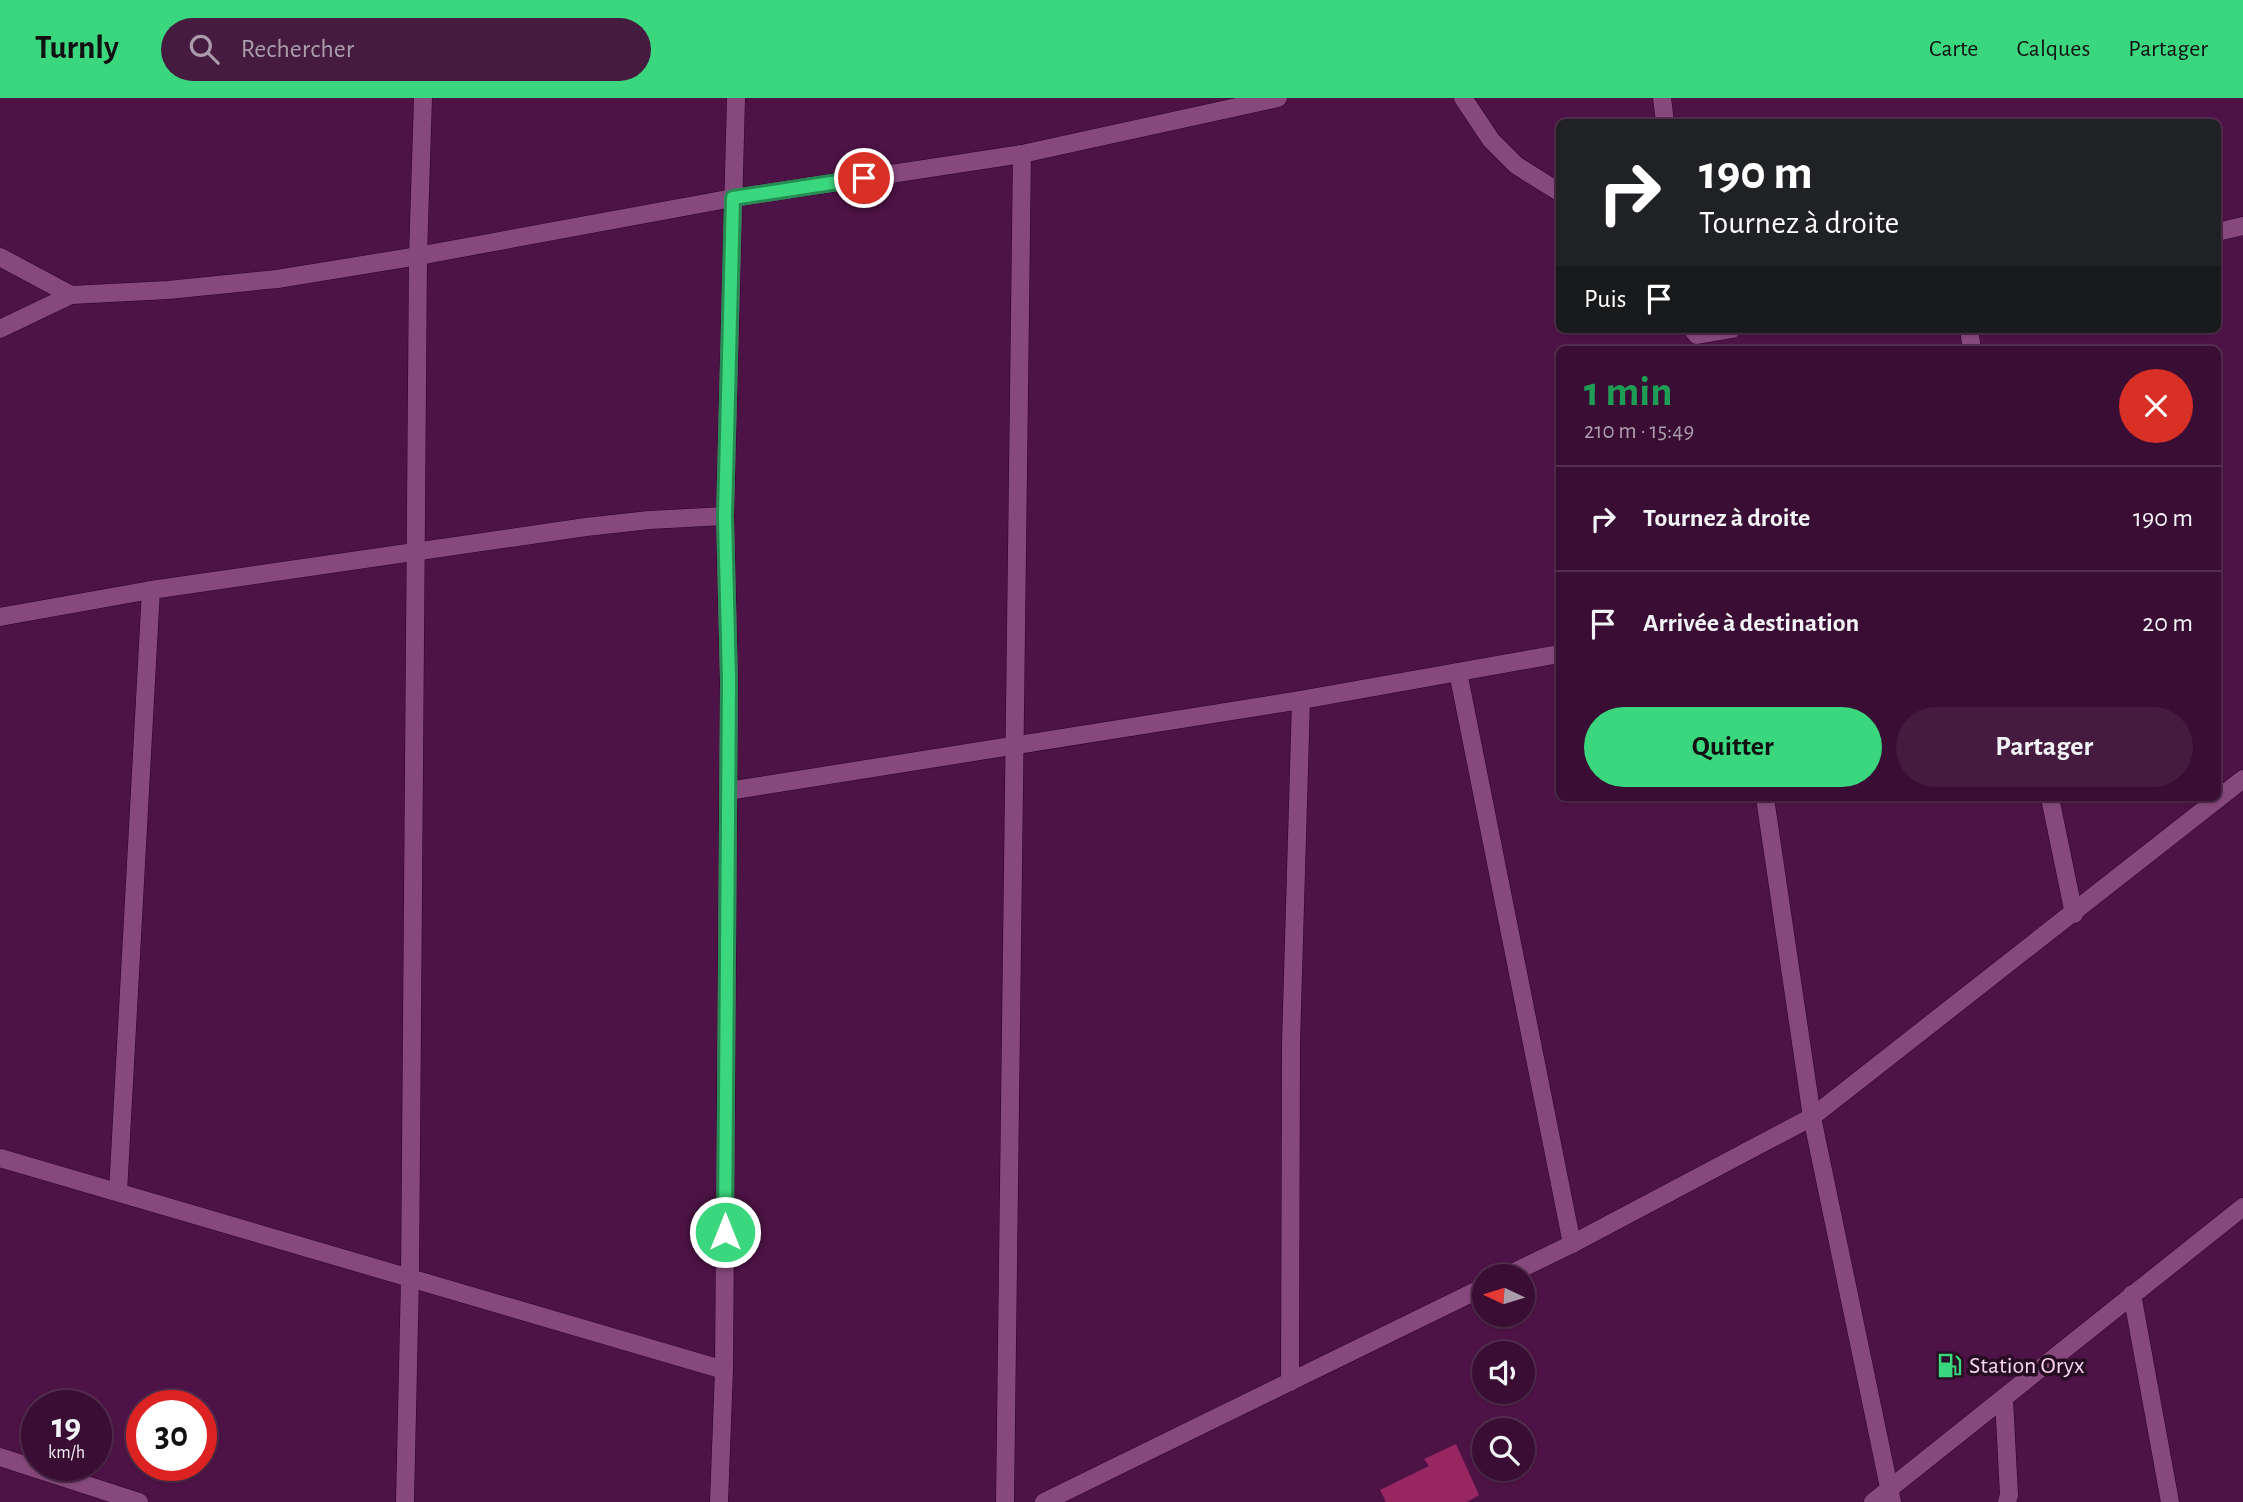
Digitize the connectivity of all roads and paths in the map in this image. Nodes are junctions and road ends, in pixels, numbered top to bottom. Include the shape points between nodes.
1 (423, 98) edge
2 (736, 98) edge
3 (1278, 98) edge
4 (1463, 98) edge
5 (1662, 98) edge
6 (1665, 119) edge
7 (1021, 154) junction
8 (1556, 190) edge
9 (733, 198) junction
10 (2243, 226) edge
11 (2221, 231) edge
12 (418, 256) junction
13 (0, 257) edge
14 (71, 295) junction
15 (0, 329) edge
16 (725, 516) junction
17 (415, 553) junction
18 (151, 590) junction
19 (0, 617) edge
20 (1556, 654) edge
21 (1458, 672) junction
22 (1301, 699) junction
23 (1014, 745) junction
24 (2243, 779) edge
25 (728, 791) junction
26 (2221, 797) edge
27 (1765, 801) edge
28 (2051, 801) edge
29 (2215, 801) edge
30 (2074, 914) junction
31 (1812, 1117) junction
32 (0, 1158) edge
33 (118, 1192) junction
34 (2243, 1207) edge
35 (1572, 1244) junction
36 (1531, 1264) edge
37 (410, 1278) junction
38 (1472, 1293) edge
39 (2132, 1294) junction
40 (724, 1370) junction
41 (1290, 1382) junction
42 (2004, 1399) junction
43 (0, 1457) edge
44 (1891, 1496) edge
45 (136, 1501) edge
46 (405, 1502) edge
47 (719, 1502) edge
48 (1005, 1502) edge
49 (1044, 1502) edge
50 (1873, 1502) edge
51 (2007, 1502) edge
52 (2170, 1502) edge

1 - 12 street
2 - 9 street
3 - 7 street
4 - 8 street via 1516,165
5 - 6 street
7 - 9 street
7 - 23 street
9 - 12 street
9 - 16 street
10 - 11 street
12 - 14 street via 277,279
12 - 17 street
13 - 14 street
14 - 15 street
16 - 17 street via 586,527
16 - 25 street
17 - 18 street
17 - 37 street
18 - 19 street
18 - 33 street
20 - 21 street
21 - 22 street
21 - 35 street
22 - 23 street
22 - 41 street via 1291,1043
23 - 25 street
23 - 48 street
24 - 26 street
25 - 40 street
27 - 31 street
28 - 30 street
29 - 30 street
30 - 31 street
31 - 35 street
31 - 44 street
32 - 33 street
33 - 37 street
34 - 39 street
35 - 36 street
37 - 40 street
37 - 46 street
38 - 41 street
39 - 42 street
39 - 52 street
40 - 47 street
41 - 49 street
42 - 44 street
42 - 51 street
43 - 45 street
44 - 50 street

